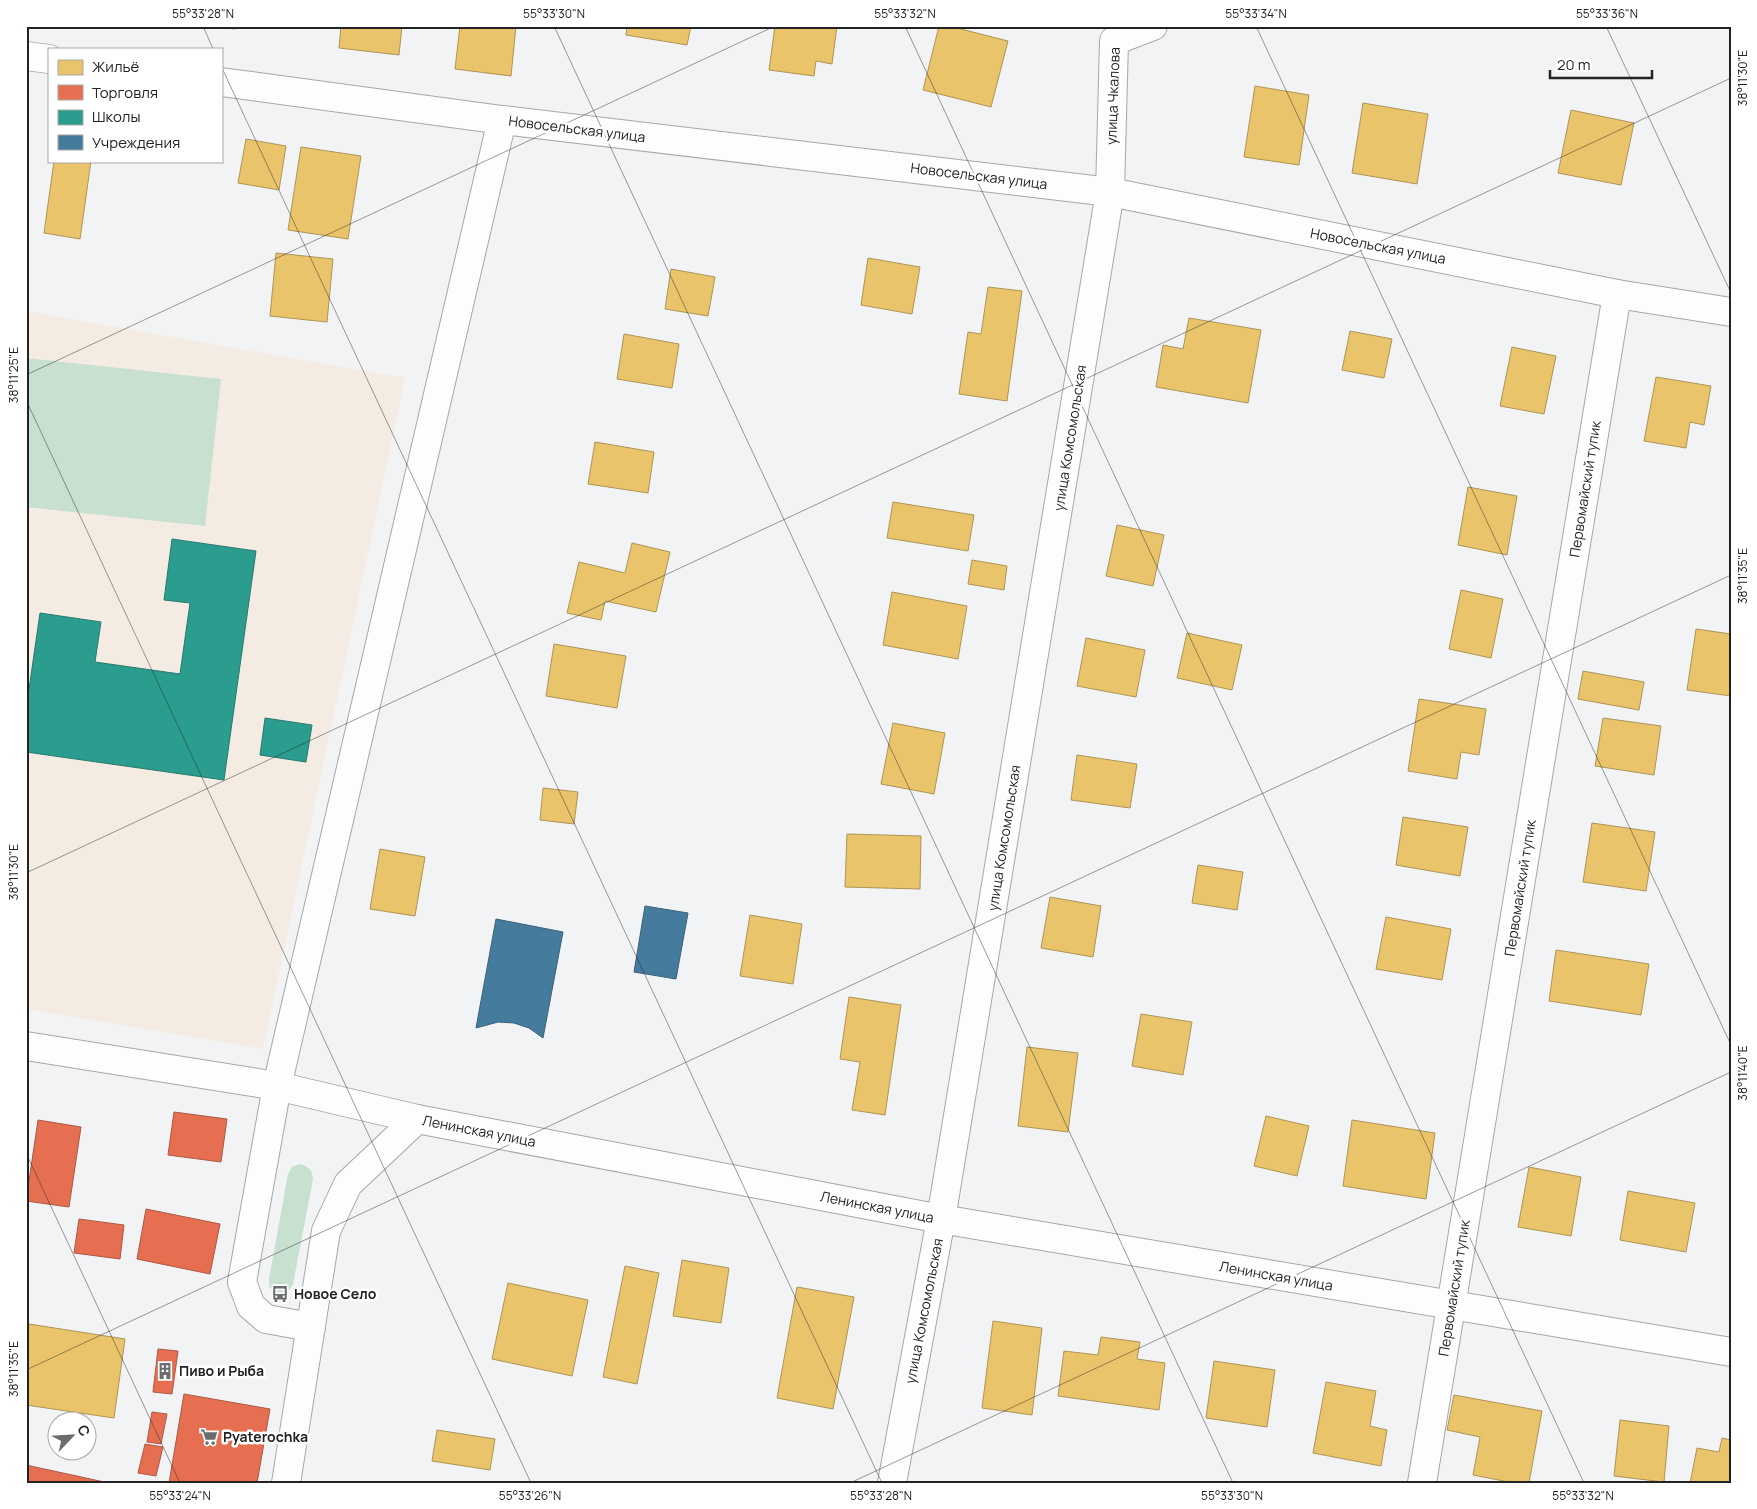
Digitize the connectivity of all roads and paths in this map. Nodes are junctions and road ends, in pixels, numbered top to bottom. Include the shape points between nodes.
1 (1153, 26) edge
2 (26, 56) edge
3 (48, 59) edge
4 (222, 82) edge
5 (502, 120) junction
6 (1110, 192) junction
7 (1617, 294) junction
8 (1731, 312) edge
9 (26, 1046) edge
10 (277, 1086) junction
11 (417, 1119) junction
12 (941, 1219) junction
13 (1452, 1305) junction
14 (311, 1327) junction
15 (1731, 1352) edge
16 (286, 1483) edge
17 (892, 1483) edge
18 (1422, 1483) edge

1 - 6 street, улица Чкалова via 1114,41
2 - 3 street
4 - 5 street, Новосельская улица
5 - 6 street, Новосельская улица
5 - 10 street
6 - 7 street, Новосельская улица
6 - 12 street, улица Комсомольская
7 - 8 street, Новосельская улица
7 - 13 street, Первомайский тупик
9 - 10 street, Ленинская улица
10 - 11 street, Ленинская улица
10 - 14 street via 242,1282 251,1306 266,1319
11 - 12 street, Ленинская улица
11 - 14 street via 348,1184 326,1230
12 - 13 street, Ленинская улица
12 - 17 street, улица Комсомольская
13 - 15 street, Ленинская улица
13 - 18 street, Первомайский тупик
14 - 16 street

